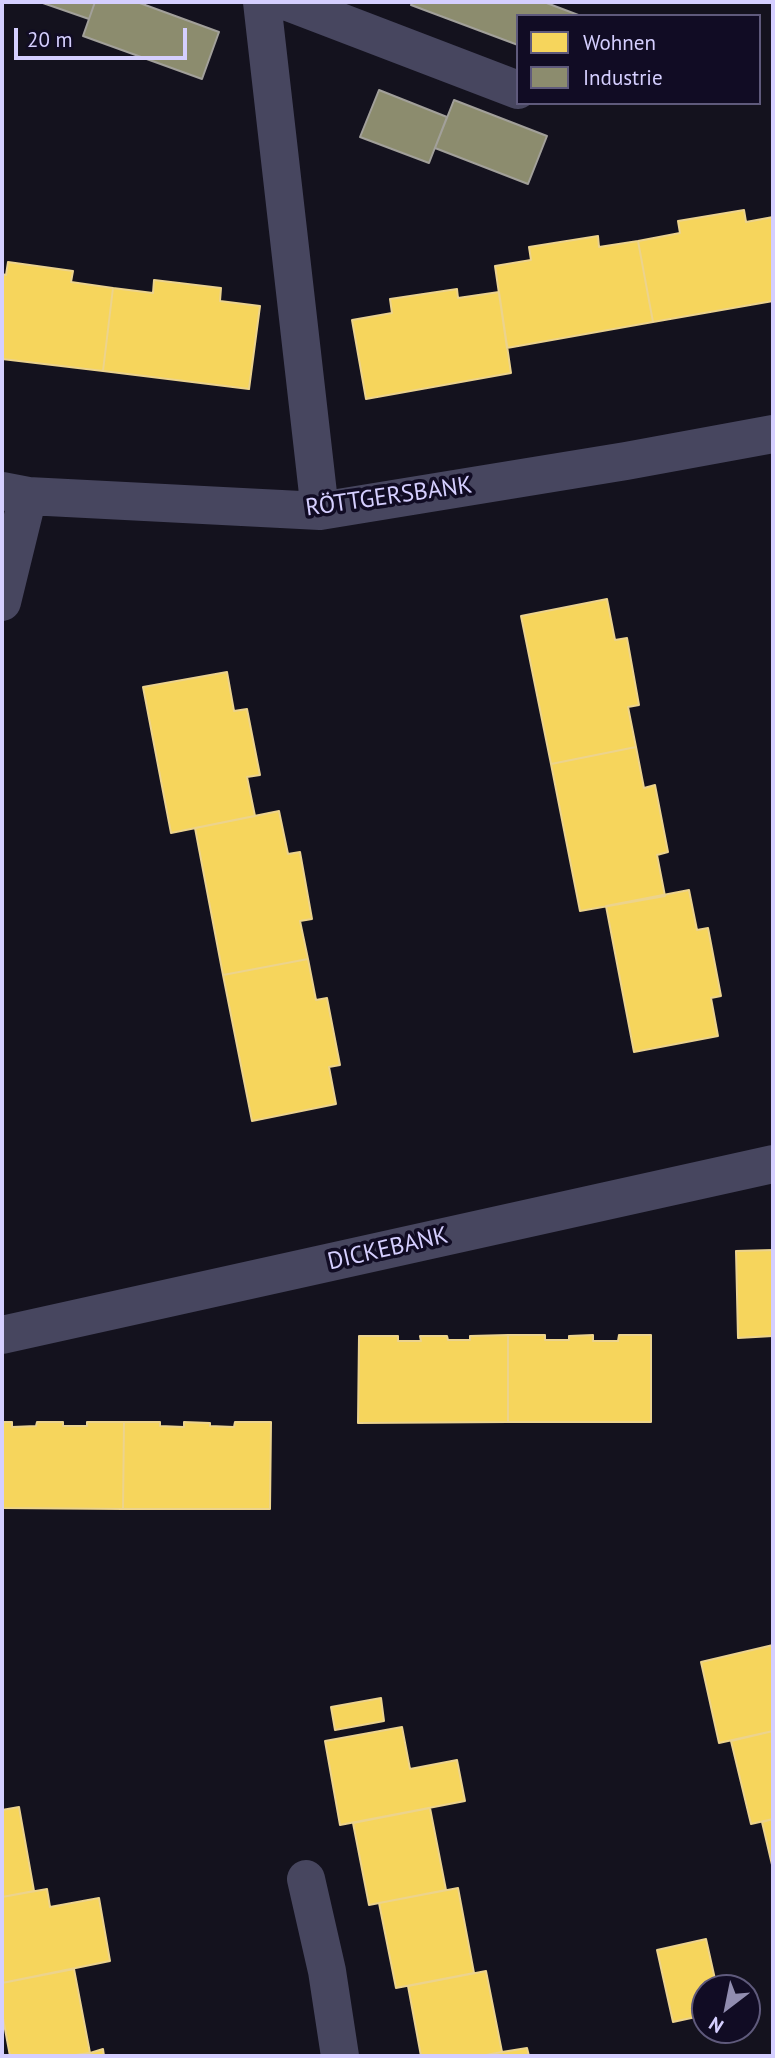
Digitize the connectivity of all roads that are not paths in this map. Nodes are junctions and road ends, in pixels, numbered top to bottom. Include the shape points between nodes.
1 (262, 2) edge
2 (288, 2) edge
3 (516, 89) edge
4 (773, 434) edge
5 (15, 494) edge
6 (320, 510) junction
7 (2, 602) edge
8 (773, 1164) edge
9 (2, 1335) edge
10 (306, 1879) dead end
11 (340, 2056) edge

1 - 6 street
2 - 3 street
4 - 6 street, RÖTTGERSBANK
5 - 6 street, RÖTTGERSBANK
5 - 7 street
8 - 9 street, DICKEBANK
10 - 11 street

